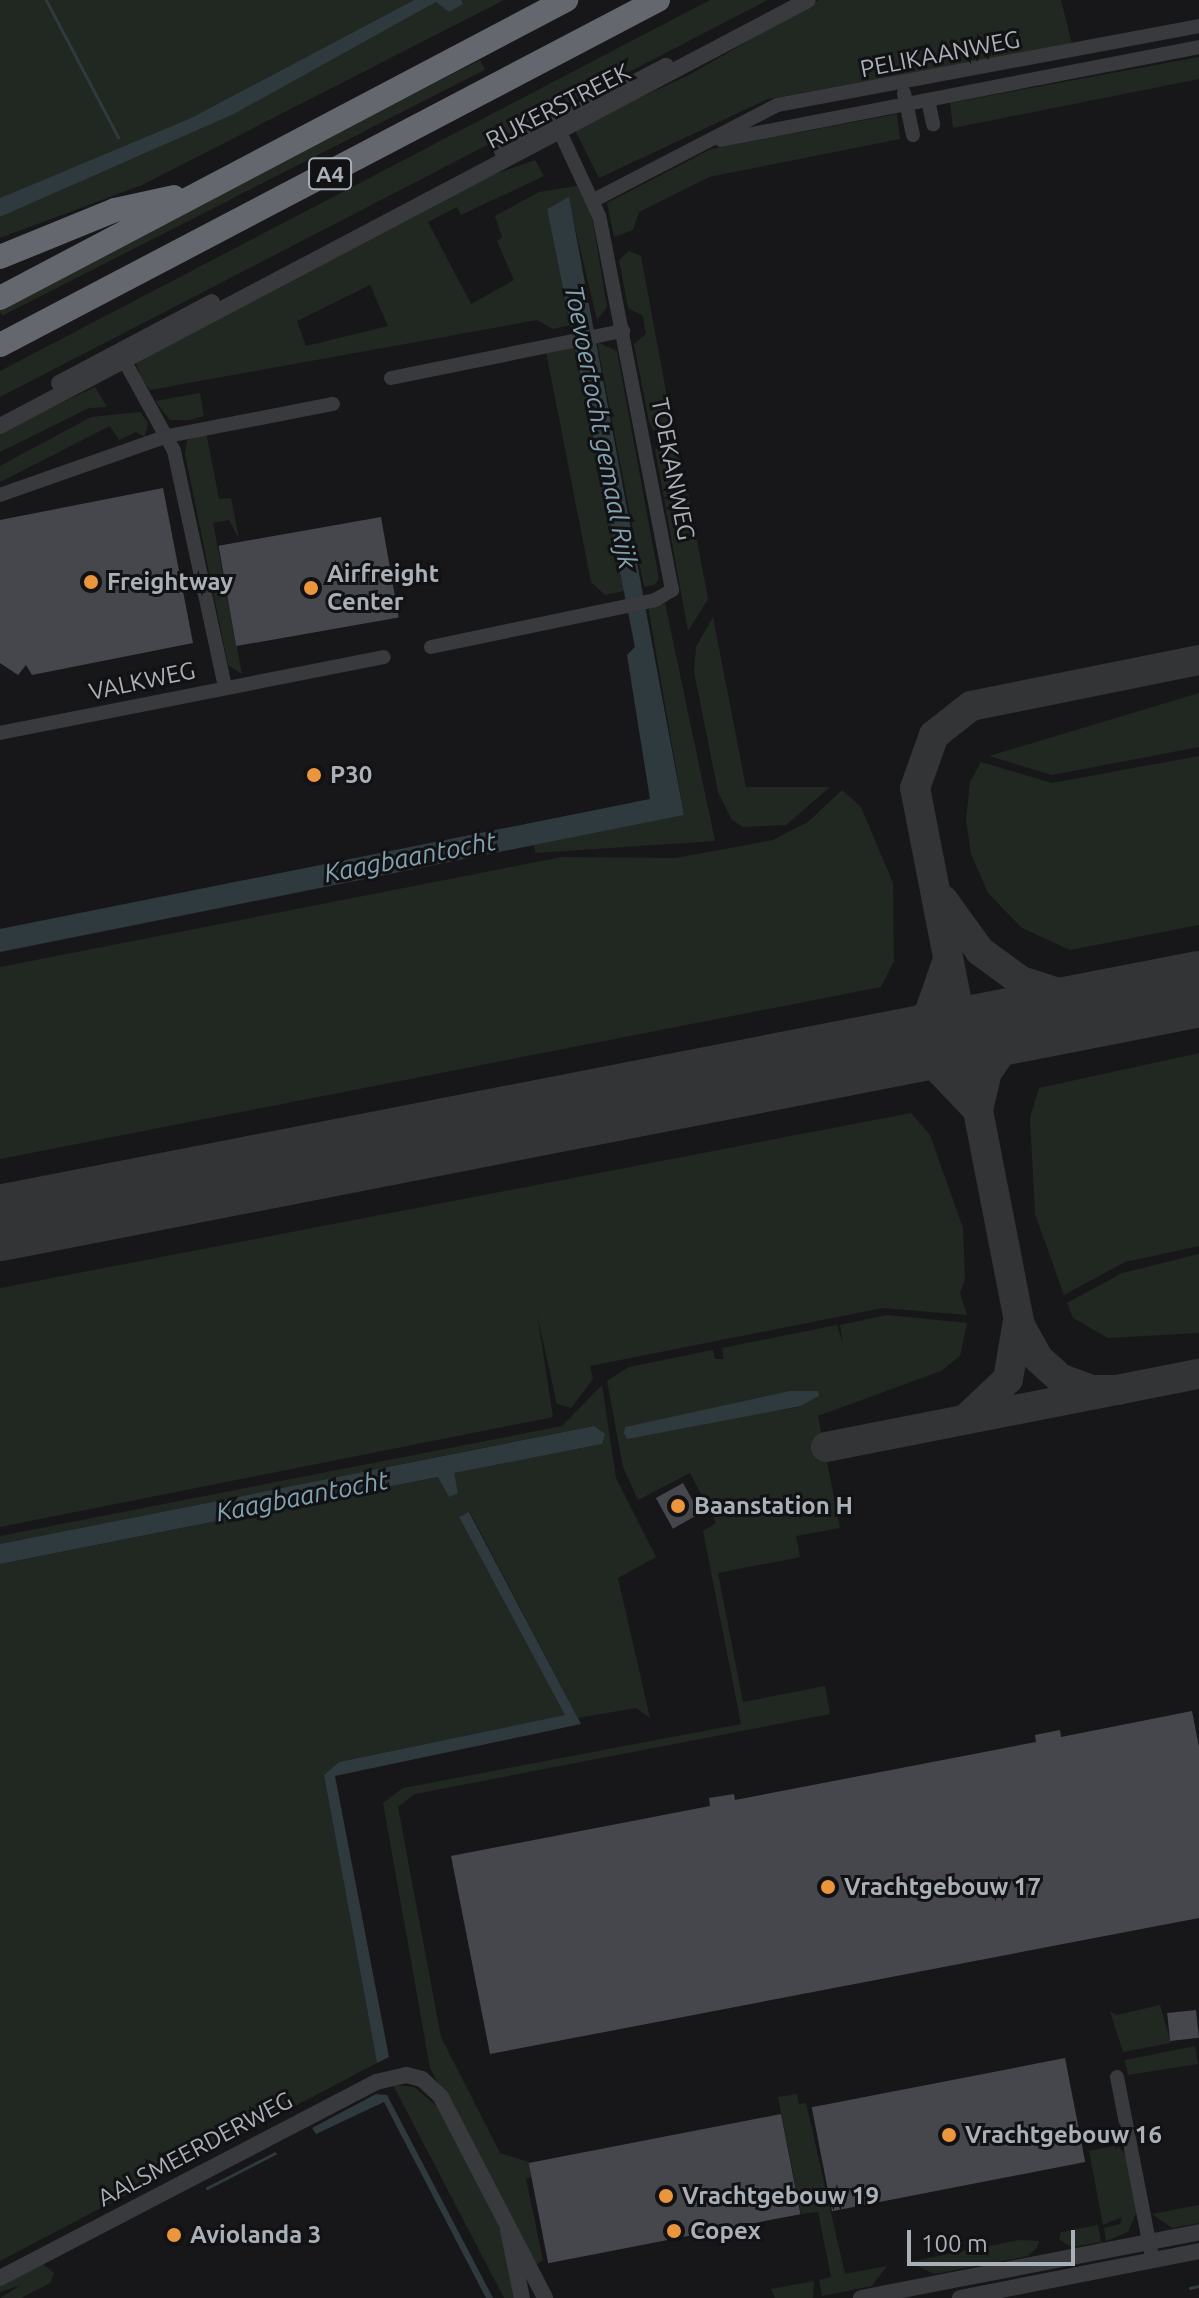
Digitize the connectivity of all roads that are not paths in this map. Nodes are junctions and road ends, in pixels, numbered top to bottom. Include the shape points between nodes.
1 (566, 0) edge
2 (658, 0) edge
3 (795, 0) edge
4 (808, 0) edge
5 (1199, 26) edge
6 (1199, 47) edge
7 (1076, 50) junction
8 (1080, 70) junction
9 (902, 84) junction
10 (928, 100) junction
11 (906, 101) junction
12 (933, 124) dead end
13 (557, 127) junction
14 (913, 135) dead end
15 (698, 148) junction
16 (207, 189) junction
17 (594, 200) junction
18 (37, 243) junction
19 (0, 250) edge
20 (0, 257) edge
21 (0, 298) edge
22 (623, 331) junction
23 (0, 345) edge
24 (120, 354) junction
25 (391, 378) dead end
26 (333, 404) dead end
27 (0, 419) edge
28 (0, 426) edge
29 (168, 436) junction
30 (0, 495) edge
31 (431, 647) dead end
32 (384, 657) dead end
33 (225, 687) junction
34 (0, 733) edge
35 (1117, 2077) dead end
36 (503, 2214) junction
37 (1199, 2232) edge
38 (1149, 2241) junction
39 (1199, 2251) edge
40 (1153, 2260) junction
41 (0, 2278) edge
42 (522, 2298) edge
43 (545, 2298) edge
44 (861, 2298) edge
45 (960, 2298) edge

1 - 16 highway, A4
2 - 23 highway, A4
3 - 13 street, RIJKERSTREEK
4 - 13 street, RIJKERSTREEK
5 - 7 street, PELIKAANWEG
6 - 8 street, PELIKAANWEG
7 - 8 street
7 - 9 street, PELIKAANWEG
8 - 10 street, PELIKAANWEG
9 - 11 street
9 - 15 street, PELIKAANWEG via 770,107
10 - 11 street, PELIKAANWEG
10 - 12 street, PELIKAANWEG
11 - 14 street, PELIKAANWEG
11 - 15 street, PELIKAANWEG
13 - 17 street, TOEKANWEG
13 - 24 street, RIJKERSTREEK
15 - 17 street, PELIKAANWEG
16 - 18 highway, A4 via 115,210
16 - 21 highway, A4
17 - 22 street, TOEKANWEG
18 - 19 highway, A4
18 - 20 highway, A4
22 - 25 street
22 - 31 street, TOEKANWEG via 672,590 655,600
24 - 27 street, RIJKERSTREEK
24 - 28 street, RIJKERSTREEK
24 - 29 street, VALKWEG
26 - 29 street
29 - 30 street
29 - 33 street, VALKWEG
32 - 33 street
33 - 34 street, VALKWEG
35 - 38 street
36 - 41 street, AALSMEERDERWEG via 441,2097 416,2076 376,2082
36 - 42 street
36 - 43 street
37 - 38 street
38 - 40 street
38 - 44 street
39 - 40 street
40 - 45 street

